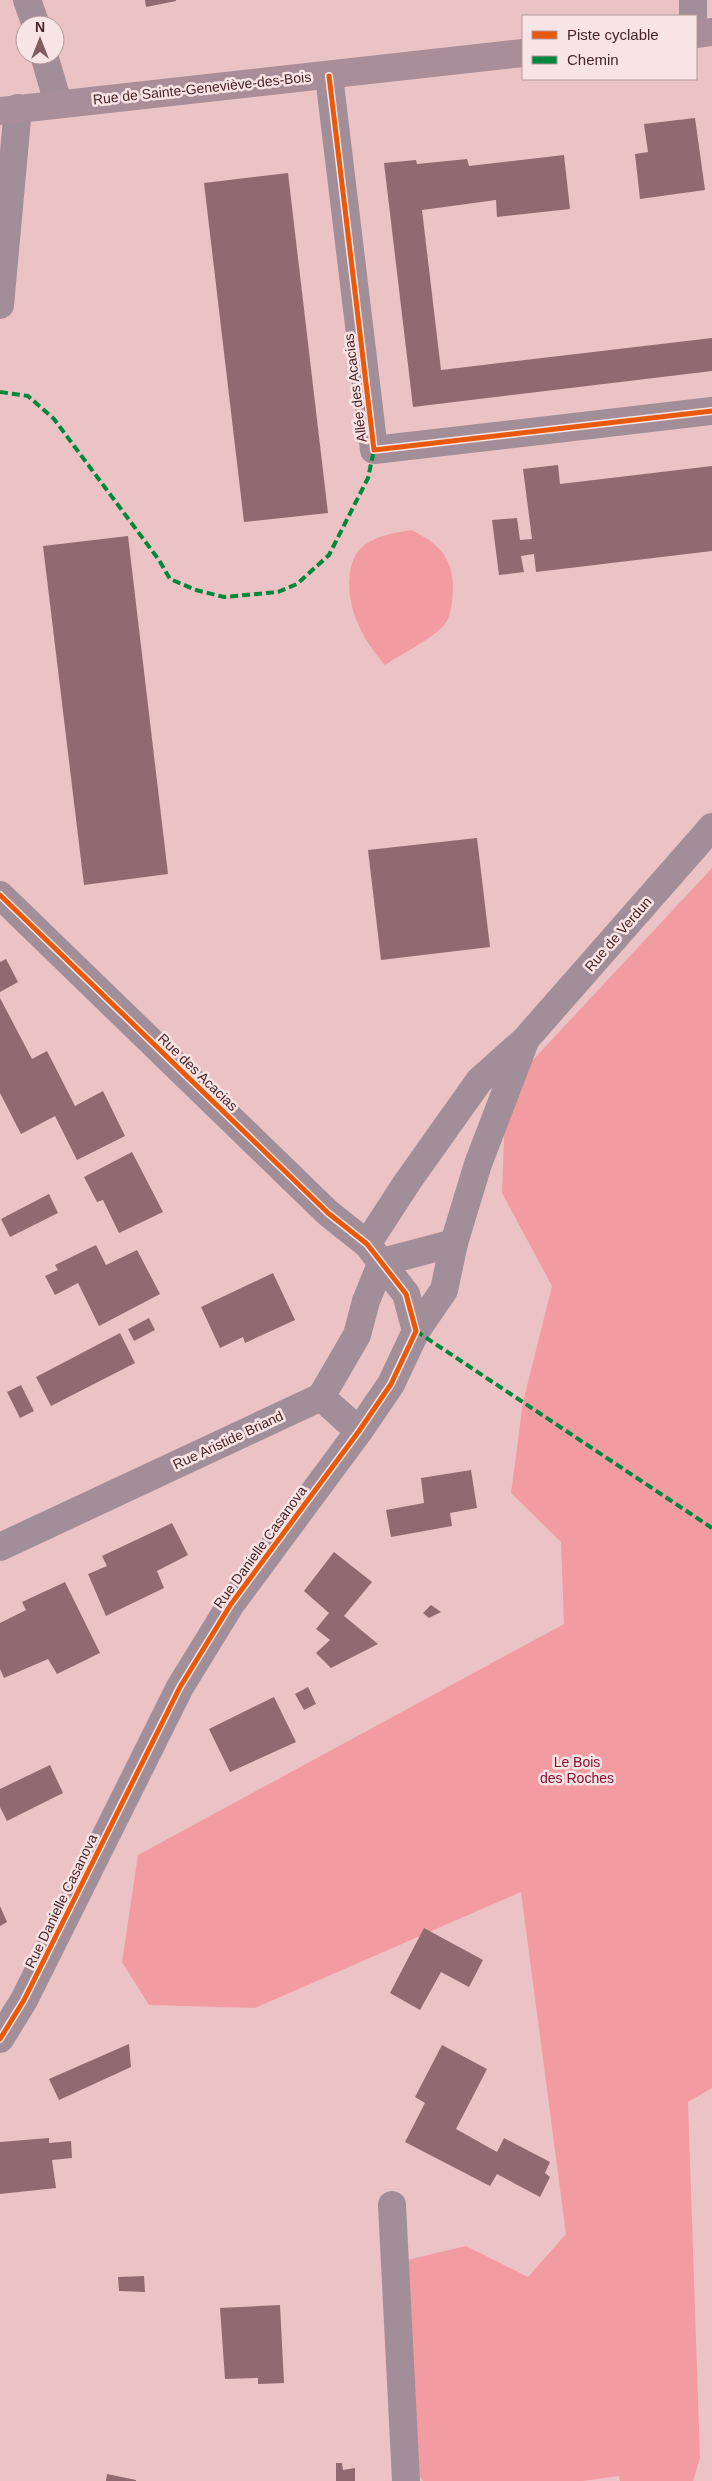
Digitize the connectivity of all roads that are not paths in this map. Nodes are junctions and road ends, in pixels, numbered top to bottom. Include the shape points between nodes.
1 (27, 0) edge
2 (693, 0) edge
3 (32, 15) edge
4 (693, 15) edge
5 (712, 32) edge
6 (697, 34) edge
7 (522, 54) edge
8 (47, 65) edge
9 (329, 76) junction
10 (58, 103) junction
11 (9, 109) edge
12 (0, 305) edge
13 (712, 412) edge
14 (712, 827) edge
15 (0, 896) edge
16 (525, 1040) junction
17 (454, 1243) junction
18 (374, 1253) junction
19 (416, 1331) junction
20 (321, 1396) junction
21 (359, 1431) junction
22 (0, 1547) edge
23 (0, 2039) edge
24 (392, 2205) dead end
25 (406, 2481) edge

1 - 3 street
2 - 4 street
5 - 6 main road
7 - 9 main road, Rue de Sainte-Geneviève-des-Bois
8 - 10 street
9 - 10 main road, Rue de Sainte-Geneviève-des-Bois
9 - 13 street, Allée des Acacias via 374,450
10 - 11 main road, Rue de Sainte-Geneviève-des-Bois
11 - 12 street
14 - 16 street, Rue de Verdun
15 - 18 street, Rue des Acacias via 328,1213
16 - 17 street, Rue de Verdun via 478,1164
16 - 18 street, Rue de Verdun via 479,1081 408,1181
17 - 18 street
17 - 19 street, Rue de Verdun via 444,1290
18 - 19 street via 406,1294
18 - 20 street via 357,1335
19 - 21 street, Rue Danielle Casanova via 391,1384
20 - 21 street
20 - 22 street, Rue Aristide Briand
21 - 23 street, Rue Danielle Casanova via 231,1604 180,1687 24,2000
24 - 25 street

